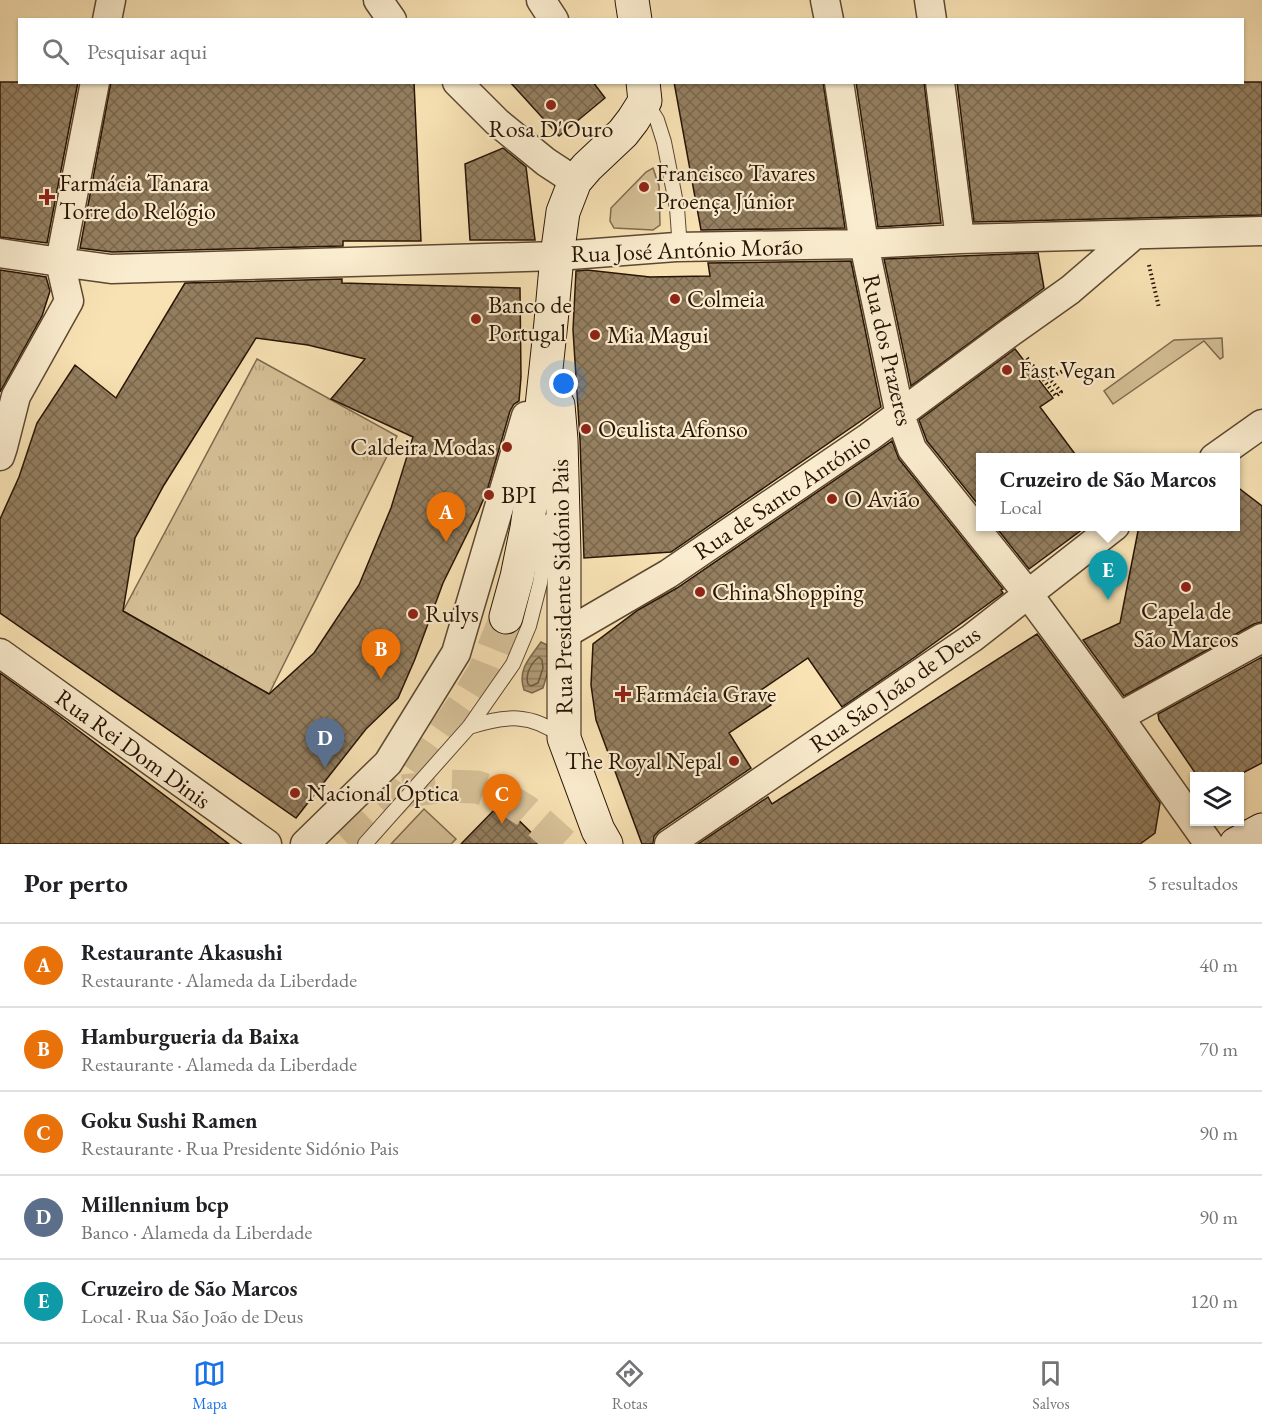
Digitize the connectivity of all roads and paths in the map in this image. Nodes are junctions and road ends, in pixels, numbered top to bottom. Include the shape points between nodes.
1 (111, 0) edge
2 (378, 0) edge
3 (541, 0) edge
4 (632, 0) edge
5 (825, 0) edge
6 (929, 0) edge
7 (107, 18) edge
8 (391, 18) edge
9 (553, 18) edge
10 (635, 18) edge
11 (829, 18) edge
12 (932, 18) edge
13 (95, 84) edge
14 (459, 84) edge
15 (839, 84) edge
16 (940, 84) edge
17 (644, 92) edge
18 (575, 181) junction
19 (1262, 231) edge
20 (1138, 234) junction
21 (960, 239) junction
22 (864, 244) junction
23 (676, 247) junction
24 (0, 253) edge
25 (557, 256) junction
26 (60, 262) junction
27 (1160, 308) dead end
28 (551, 322) junction
29 (1008, 334) junction
30 (1067, 369) dead end
31 (8, 403) edge
32 (535, 403) junction
33 (900, 415) junction
34 (1259, 430) edge
35 (1222, 453) edge
36 (0, 456) edge
37 (976, 529) edge
38 (978, 531) edge
39 (1110, 531) edge
40 (1028, 594) junction
41 (506, 617) tunnel mouth
42 (563, 635) junction
43 (1262, 638) edge
44 (0, 653) edge
45 (1119, 717) junction
46 (469, 727) junction
47 (564, 738) junction
48 (1262, 830) edge
49 (267, 844) edge
50 (305, 844) edge
51 (365, 844) edge
52 (606, 844) edge
53 (669, 844) edge
54 (1209, 844) edge
55 (1236, 844) edge

1 - 7 street
2 - 8 street
3 - 9 street
4 - 10 main road
5 - 11 street
6 - 12 street
13 - 26 street
14 - 18 street via 497,122
15 - 22 street, Rua dos Prazeres
16 - 21 street
17 - 18 main road via 623,133
17 - 23 lane via 664,142 677,208
18 - 25 main road via 563,212
19 - 20 street, Rua José António Morão
20 - 21 street, Rua José António Morão
20 - 27 path
20 - 29 street, Rua de Santo António
21 - 22 street, Rua José António Morão
22 - 23 street, Rua José António Morão
22 - 33 street, Rua dos Prazeres
23 - 25 street, Rua José António Morão
24 - 26 street, Rua José António Morão
25 - 26 street, Rua José António Morão via 111,269
25 - 28 main road
26 - 31 street via 69,301
28 - 32 main road
28 - 42 main road, Rua Presidente Sidónio Pais via 561,440
29 - 30 path via 1056,396 1061,392 1049,378
29 - 33 street, Rua de Santo António
31 - 36 street
32 - 41 main road via 527,528
32 - 46 lane via 549,410 554,461 540,583 529,626 513,664
32 - 50 street via 456,652 388,763
33 - 37 street, Rua dos Prazeres via 912,449
33 - 42 street, Rua de Santo António via 668,574
34 - 35 street
38 - 40 street, Rua dos Prazeres
39 - 40 street, Rua São João de Deus
40 - 45 street, Rua dos Prazeres
40 - 53 street, Rua São João de Deus via 972,638
42 - 47 main road, Rua Presidente Sidónio Pais
43 - 45 street
44 - 49 street, Rua Rei Dom Dinis
45 - 54 street, Rua dos Prazeres
46 - 47 lane via 493,719 523,719 537,721
46 - 51 lane
47 - 52 main road, Rua Presidente Sidónio Pais via 597,830
48 - 55 main road

